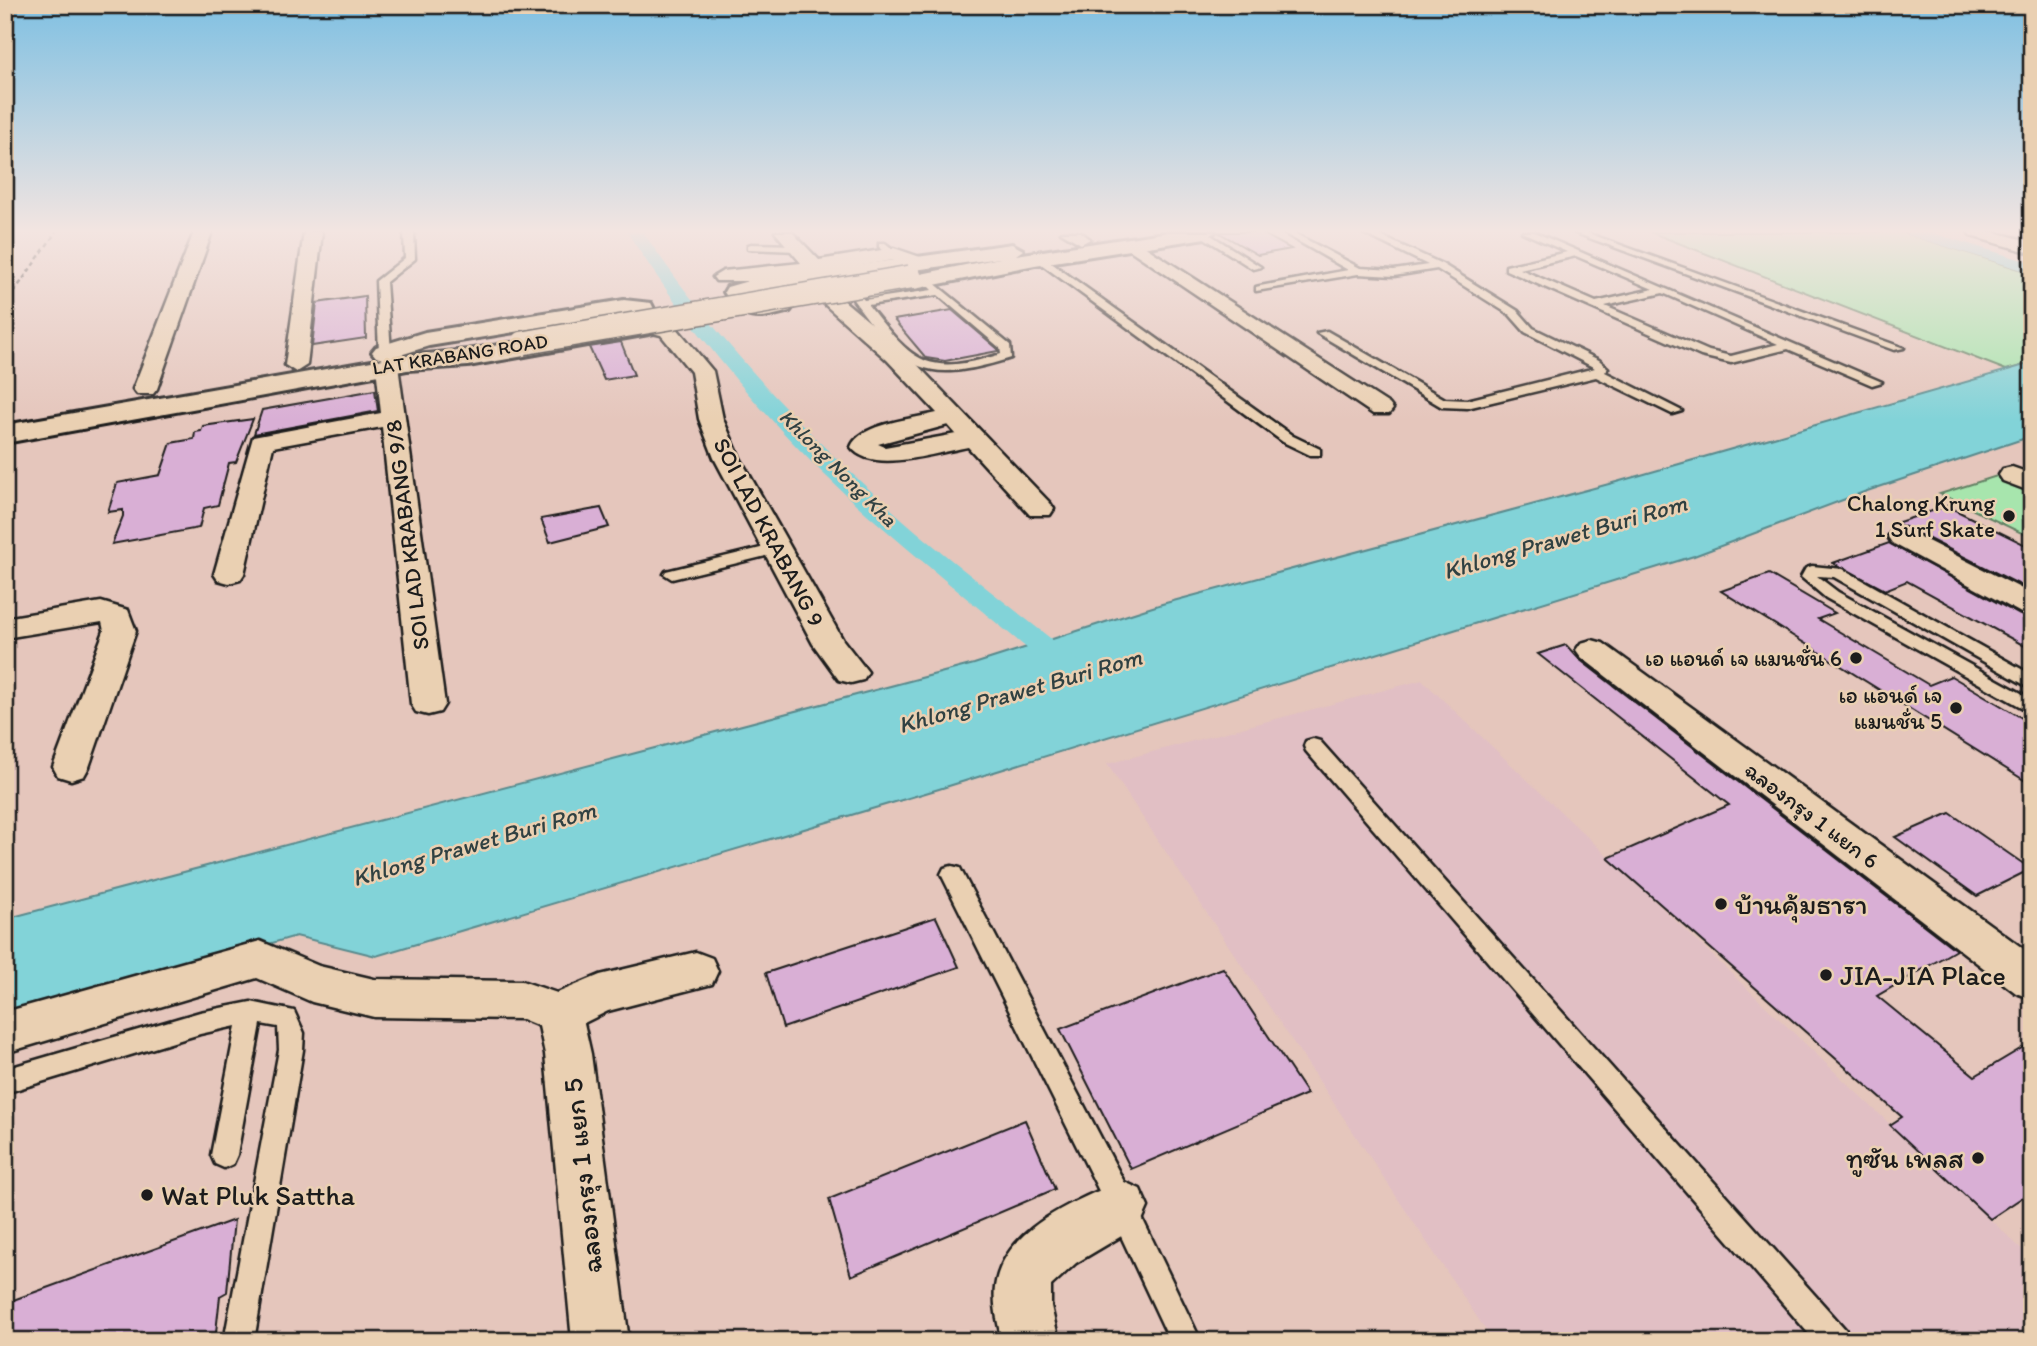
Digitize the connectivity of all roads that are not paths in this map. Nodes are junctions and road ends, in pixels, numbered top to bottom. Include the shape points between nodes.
1 (179, 295) edge
2 (305, 295) edge
3 (383, 295) edge
4 (737, 295) edge
5 (762, 295) edge
6 (864, 295) edge
7 (942, 295) edge
8 (1082, 295) edge
9 (1215, 295) edge
10 (1485, 295) edge
11 (1566, 295) edge
12 (1642, 295) edge
13 (1675, 295) edge
14 (1751, 295) edge
15 (829, 298) junction
16 (858, 298) junction
17 (1592, 306) junction
18 (651, 327) joint
19 (1323, 333) dead end
20 (1789, 345) junction
21 (1898, 348) dead end
22 (392, 360) junction
23 (296, 365) junction
24 (1597, 373) junction
25 (326, 376) junction
26 (1876, 382) dead end
27 (145, 389) junction
28 (1381, 409) dead end
29 (5, 411) edge
30 (1676, 411) dead end
31 (952, 417) junction
32 (392, 418) junction
33 (5, 423) edge
34 (5, 434) edge
35 (973, 439) junction
36 (1315, 452) dead end
37 (1040, 509) dead end
38 (1902, 537) dead end
39 (777, 549) junction
40 (229, 574) dead end
41 (672, 574) dead end
42 (1892, 603) junction
43 (2032, 606) edge
44 (1865, 613) junction
45 (5, 628) edge
46 (1592, 650) dead end
47 (1977, 651) junction
48 (1951, 662) junction
49 (851, 672) dead end
50 (2032, 683) edge
51 (428, 704) dead end
52 (2032, 707) edge
53 (1313, 746) dead end
54 (71, 767) dead end
55 (952, 874) dead end
56 (696, 971) dead end
57 (2032, 981) edge
58 (251, 1012) junction
59 (559, 1013) junction
60 (5, 1033) edge
61 (5, 1081) edge
62 (224, 1155) dead end
63 (1122, 1207) junction
64 (239, 1341) edge
65 (601, 1341) edge
66 (1031, 1341) edge
67 (1186, 1341) edge
68 (1835, 1341) edge

1 - 27 street
2 - 23 street
3 - 22 lane
4 - 15 main road via 750,310
5 - 22 main road, LAT KRABANG ROAD, bridge
6 - 16 main road
7 - 16 lane via 1006,347 1007,356 942,368 922,365
8 - 36 lane via 1288,439
9 - 28 street
10 - 24 lane via 1514,313 1529,330 1595,362 1602,368
11 - 17 lane
12 - 17 lane
13 - 20 lane
14 - 21 lane
15 - 16 main road
15 - 31 street via 895,355
17 - 20 lane via 1720,358 1731,360
18 - 22 main road via 643,308 624,307 425,339
18 - 39 street, SOI LAD KRABANG 9 via 668,330 702,371 717,435
19 - 24 lane via 1442,403 1467,404
20 - 26 lane
22 - 23 main road, LAT KRABANG ROAD
22 - 25 main road, LAT KRABANG ROAD
22 - 32 street, SOI LAD KRABANG 9/8
23 - 27 main road, LAT KRABANG ROAD
24 - 30 lane
25 - 33 main road
25 - 34 main road, LAT KRABANG ROAD
27 - 29 main road, LAT KRABANG ROAD
31 - 35 street
31 - 35 street via 876,435 864,447 882,455
32 - 40 street via 262,442
32 - 51 street, SOI LAD KRABANG 9/8
35 - 37 street
38 - 43 street
39 - 41 lane
39 - 49 street, SOI LAD KRABANG 9 via 829,644
42 - 44 lane
42 - 44 lane via 1838,572 1812,571 1809,577
42 - 47 lane
44 - 48 lane
45 - 54 street via 101,611 117,617 120,631
46 - 57 street, ฉลองกรุง 1 แยก 6
47 - 48 lane
47 - 50 lane
48 - 52 lane
53 - 68 lane
55 - 63 lane
56 - 59 street via 600,994
58 - 61 lane
58 - 62 lane
58 - 64 lane via 286,1018 292,1033
59 - 60 street via 522,1000 374,998 312,983 260,959
59 - 65 street, ฉลองกรุง 1 แยก 5 via 568,1054
63 - 66 street via 1040,1257 1026,1273 1022,1305
63 - 67 lane

